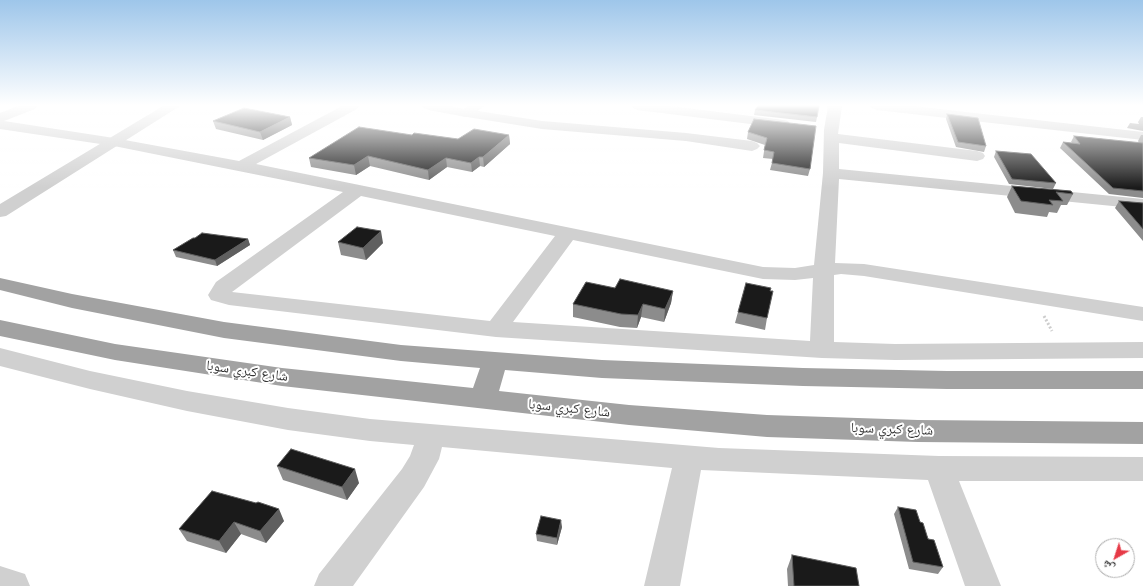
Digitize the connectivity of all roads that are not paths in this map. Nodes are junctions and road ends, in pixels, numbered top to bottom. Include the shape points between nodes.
1 (56, 133) edge
2 (128, 133) edge
3 (301, 133) edge
4 (642, 133) edge
5 (826, 133) edge
6 (834, 133) edge
7 (1119, 133) edge
8 (1143, 136) edge
9 (114, 142) junction
10 (752, 146) dead end
11 (977, 156) dead end
12 (240, 166) junction
13 (831, 173) junction
14 (356, 191) junction
15 (1143, 204) edge
16 (0, 212) edge
17 (567, 234) junction
18 (824, 269) junction
19 (0, 284) edge
20 (1143, 314) edge
21 (0, 328) edge
22 (496, 329) junction
23 (822, 350) junction
24 (1143, 350) edge
25 (0, 357) edge
26 (496, 360) junction
27 (1143, 380) edge
28 (482, 400) junction
29 (1143, 433) edge
30 (429, 440) junction
31 (1143, 469) edge
32 (686, 471) junction
33 (942, 476) junction
34 (0, 583) edge
35 (12, 586) edge
36 (332, 586) edge
37 (662, 586) edge
38 (982, 586) edge

1 - 9 street
2 - 9 street
3 - 12 street
4 - 10 street
5 - 13 street
6 - 11 street
7 - 8 street
9 - 12 street
9 - 16 street
12 - 14 street
13 - 15 street
13 - 18 street
14 - 17 street
14 - 22 street via 224,287 219,295 272,304
17 - 18 street via 763,273 795,274
17 - 22 street
18 - 20 street via 864,270
18 - 23 street
19 - 26 highway via 72,301 224,330 401,353
21 - 28 highway, شارع كبري سوبا via 158,360
22 - 23 street
23 - 24 street
25 - 30 street via 163,396 288,419
26 - 27 highway via 602,369 803,377
26 - 28 highway
28 - 29 highway, شارع كبري سوبا via 767,426 918,431
30 - 32 street
30 - 33 street
30 - 36 street via 416,472
31 - 33 street
32 - 33 street
32 - 37 street
33 - 38 street
34 - 35 street

